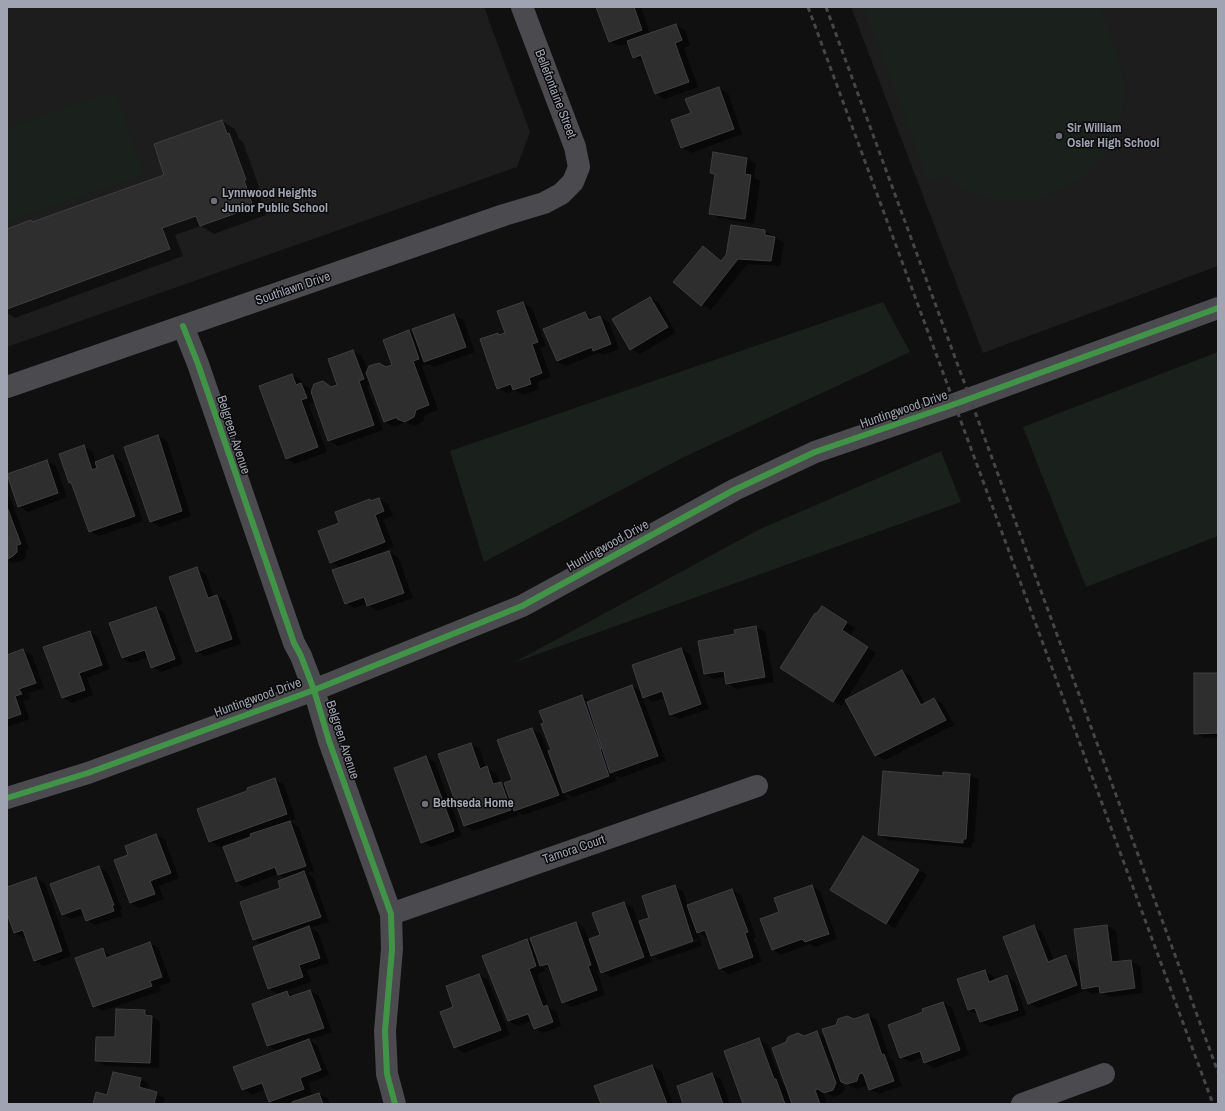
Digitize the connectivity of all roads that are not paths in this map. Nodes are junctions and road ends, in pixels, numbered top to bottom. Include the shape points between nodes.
1 (522, 7) edge
2 (573, 182) joint
3 (1218, 308) edge
4 (183, 326) junction
5 (7, 387) edge
6 (314, 690) junction
7 (757, 786) dead end
8 (7, 798) edge
9 (391, 914) junction
10 (1104, 1074) dead end
11 (395, 1104) edge
12 (1022, 1104) edge

1 - 2 street, Bellefontaine Street via 575,147 579,167
2 - 4 street, Southlawn Drive via 561,194 544,203
3 - 6 street, Huntingwood Drive via 815,452 734,490 522,606
4 - 5 street, Southlawn Drive
4 - 6 street, Belgreen Avenue via 294,643
6 - 8 street, Huntingwood Drive via 88,773
6 - 9 street, Belgreen Avenue via 329,741
7 - 9 street, Tamora Court
9 - 11 street, Belgreen Avenue via 392,949 385,1031 387,1074
10 - 12 street

